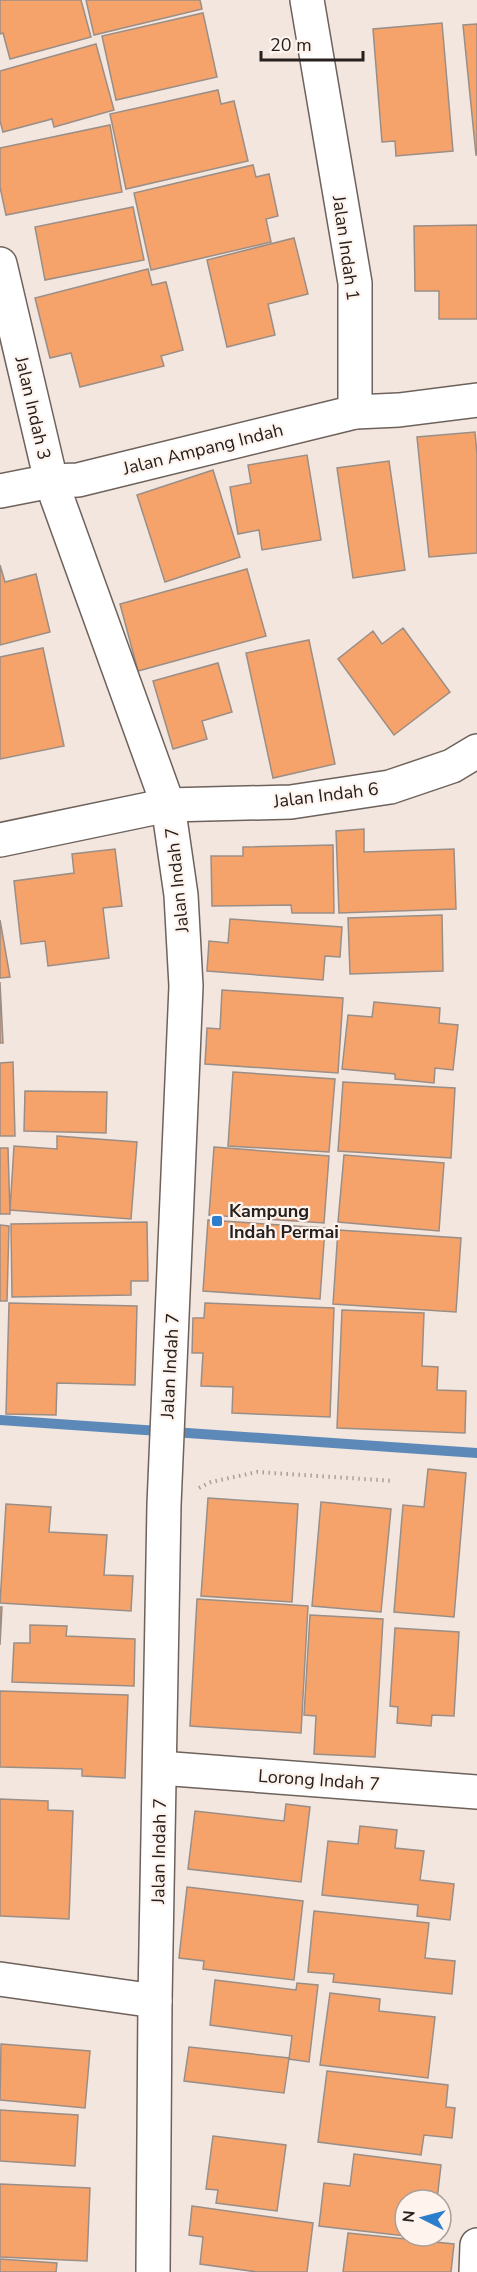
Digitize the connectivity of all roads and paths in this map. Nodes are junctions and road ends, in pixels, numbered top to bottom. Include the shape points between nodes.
1 (307, 0) edge
2 (0, 264) edge
3 (477, 400) edge
4 (355, 412) junction
5 (51, 481) junction
6 (0, 491) edge
7 (477, 751) edge
8 (168, 805) junction
9 (0, 840) edge
10 (394, 1481) dead end
11 (164, 1505) junction
12 (160, 1768) junction
13 (477, 1792) edge
14 (0, 1979) edge
15 (155, 2001) junction
16 (477, 2245) edge
17 (153, 2272) edge
18 (476, 2272) edge

1 - 4 street, Jalan Indah 1 via 355,283
2 - 5 street, Jalan Indah 3
3 - 4 street
4 - 5 street, Jalan Ampang Indah via 78,480
5 - 6 street
5 - 8 street, Jalan Indah 7
7 - 8 street, Jalan Indah 6 via 452,766 390,787 291,802
8 - 9 street, Jalan Indah 6
8 - 11 street, Jalan Indah 7 via 181,895 186,986
10 - 11 path via 258,1472 212,1482
11 - 12 street, Jalan Indah 7
12 - 13 street, Lorong Indah 7
12 - 15 street, Jalan Indah 7
14 - 15 street
15 - 17 street, Jalan Indah 7
16 - 18 street

